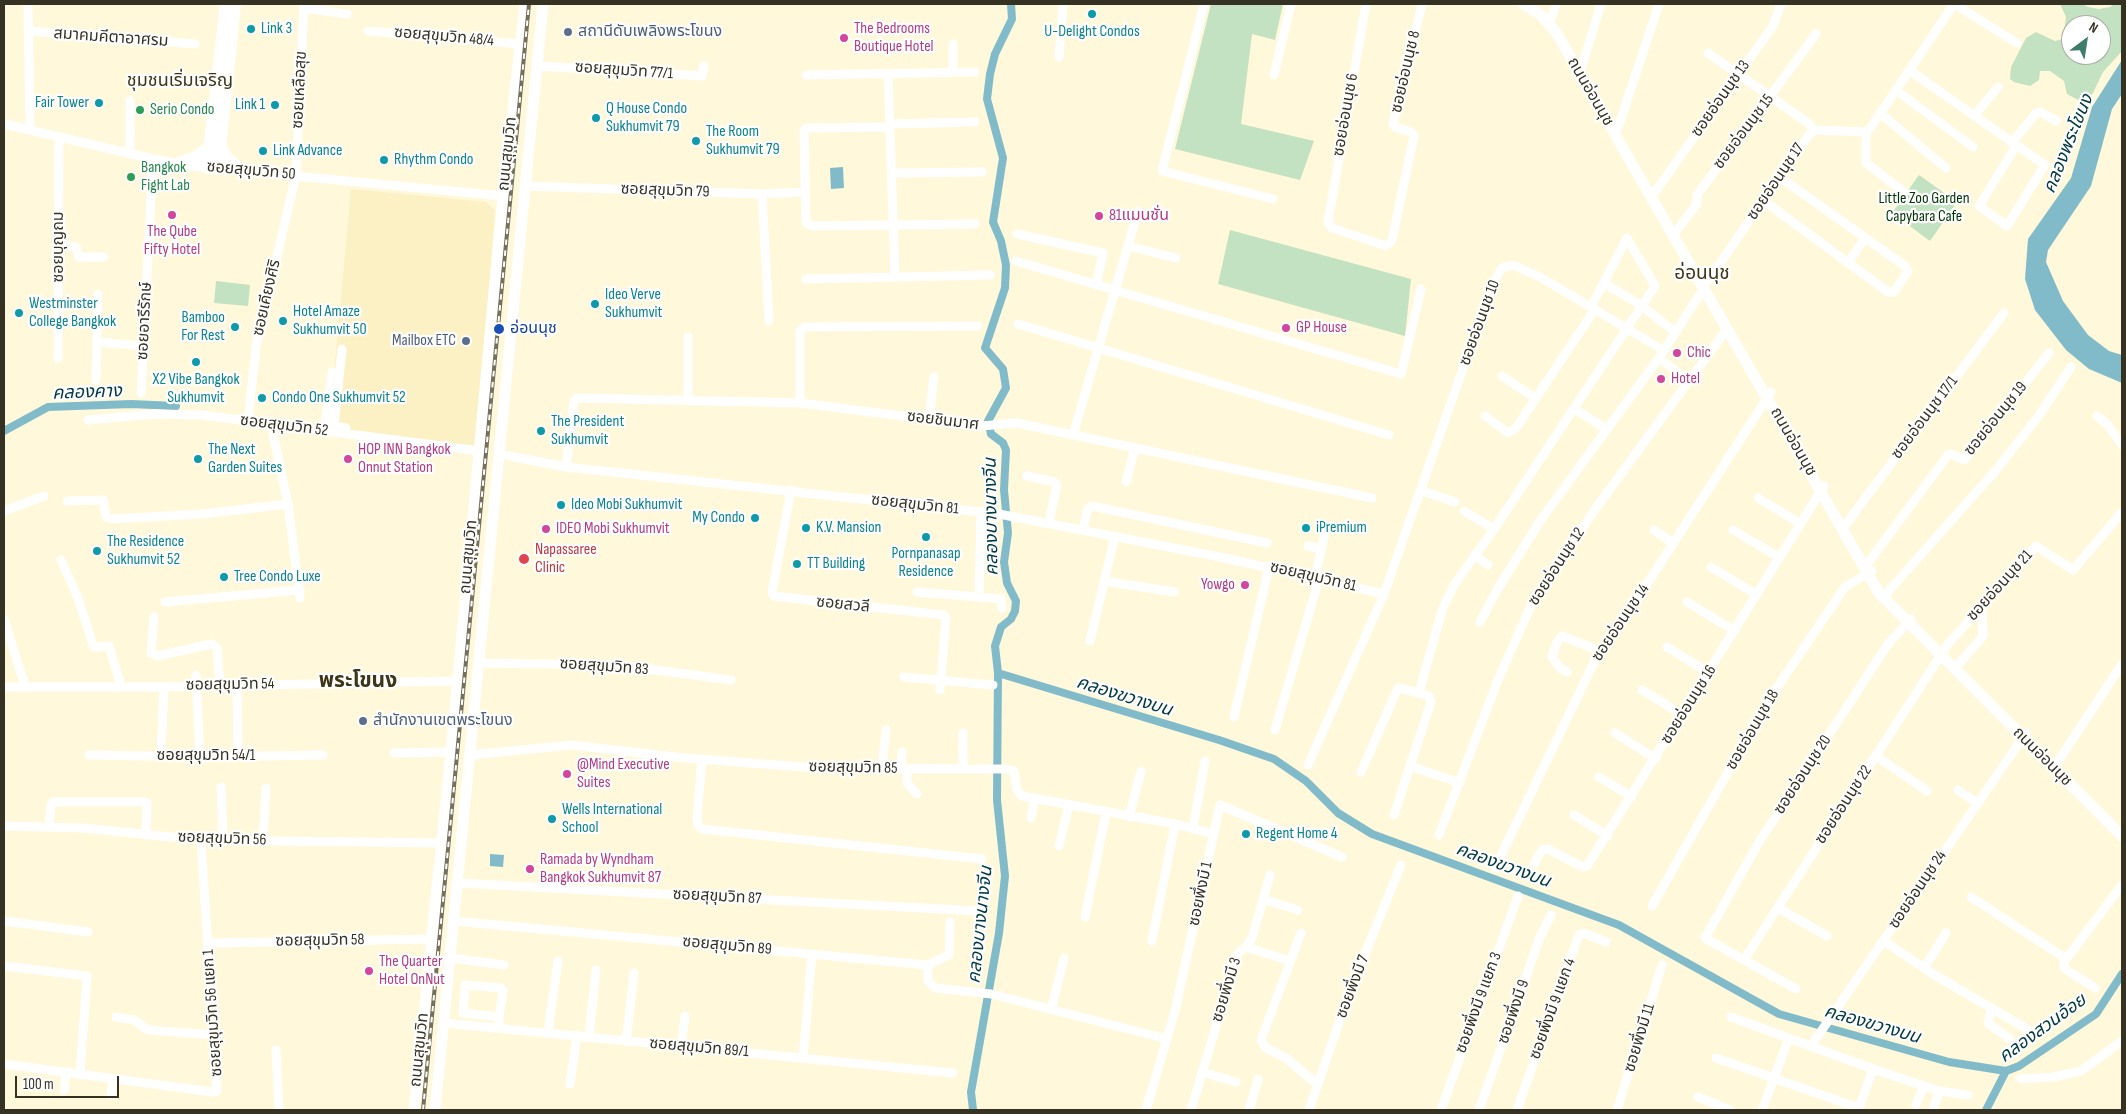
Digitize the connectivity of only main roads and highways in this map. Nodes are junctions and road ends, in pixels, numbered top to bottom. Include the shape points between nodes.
1 (226, 4) edge
2 (235, 4) edge
3 (524, 4) edge
4 (544, 4) edge
5 (1523, 4) edge
6 (1538, 4) edge
7 (212, 148) junction
8 (244, 172) road end
9 (1705, 285) junction
10 (480, 451) junction
11 (499, 454) junction
12 (1823, 489) junction
13 (1869, 569) junction
14 (1909, 621) junction
15 (1941, 653) junction
16 (2024, 735) junction
17 (2122, 827) edge
18 (2122, 836) edge
19 (450, 964) junction
20 (428, 968) junction
21 (414, 1110) edge
22 (435, 1110) edge

1 - 7 highway
2 - 7 highway
3 - 10 main road, ถนนสุขุมวิท
4 - 11 main road, ถนนสุขุมวิท
5 - 9 main road, ถนนอ่อนนุช via 1540,14 1556,32
6 - 9 main road, ถนนอ่อนนุช via 1552,17 1582,66 1677,230
7 - 7 highway via 197,165
7 - 8 highway
9 - 12 main road, ถนนอ่อนนุช
10 - 11 main road
10 - 20 main road, ถนนสุขุมวิท
11 - 19 main road, ถนนสุขุมวิท
12 - 13 main road, ถนนอ่อนนุช
12 - 13 main road, ถนนอ่อนนุช
13 - 14 main road, ถนนอ่อนนุช
13 - 14 main road, ถนนอ่อนนุช via 1883,598
14 - 15 main road, ถนนอ่อนนุช
15 - 16 main road, ถนนอ่อนนุช
15 - 16 main road, ถนนอ่อนนุช via 1958,665
16 - 17 main road, ถนนอ่อนนุช
16 - 18 main road, ถนนอ่อนนุช
19 - 20 main road
19 - 22 main road, ถนนสุขุมวิท
20 - 21 main road, ถนนสุขุมวิท

